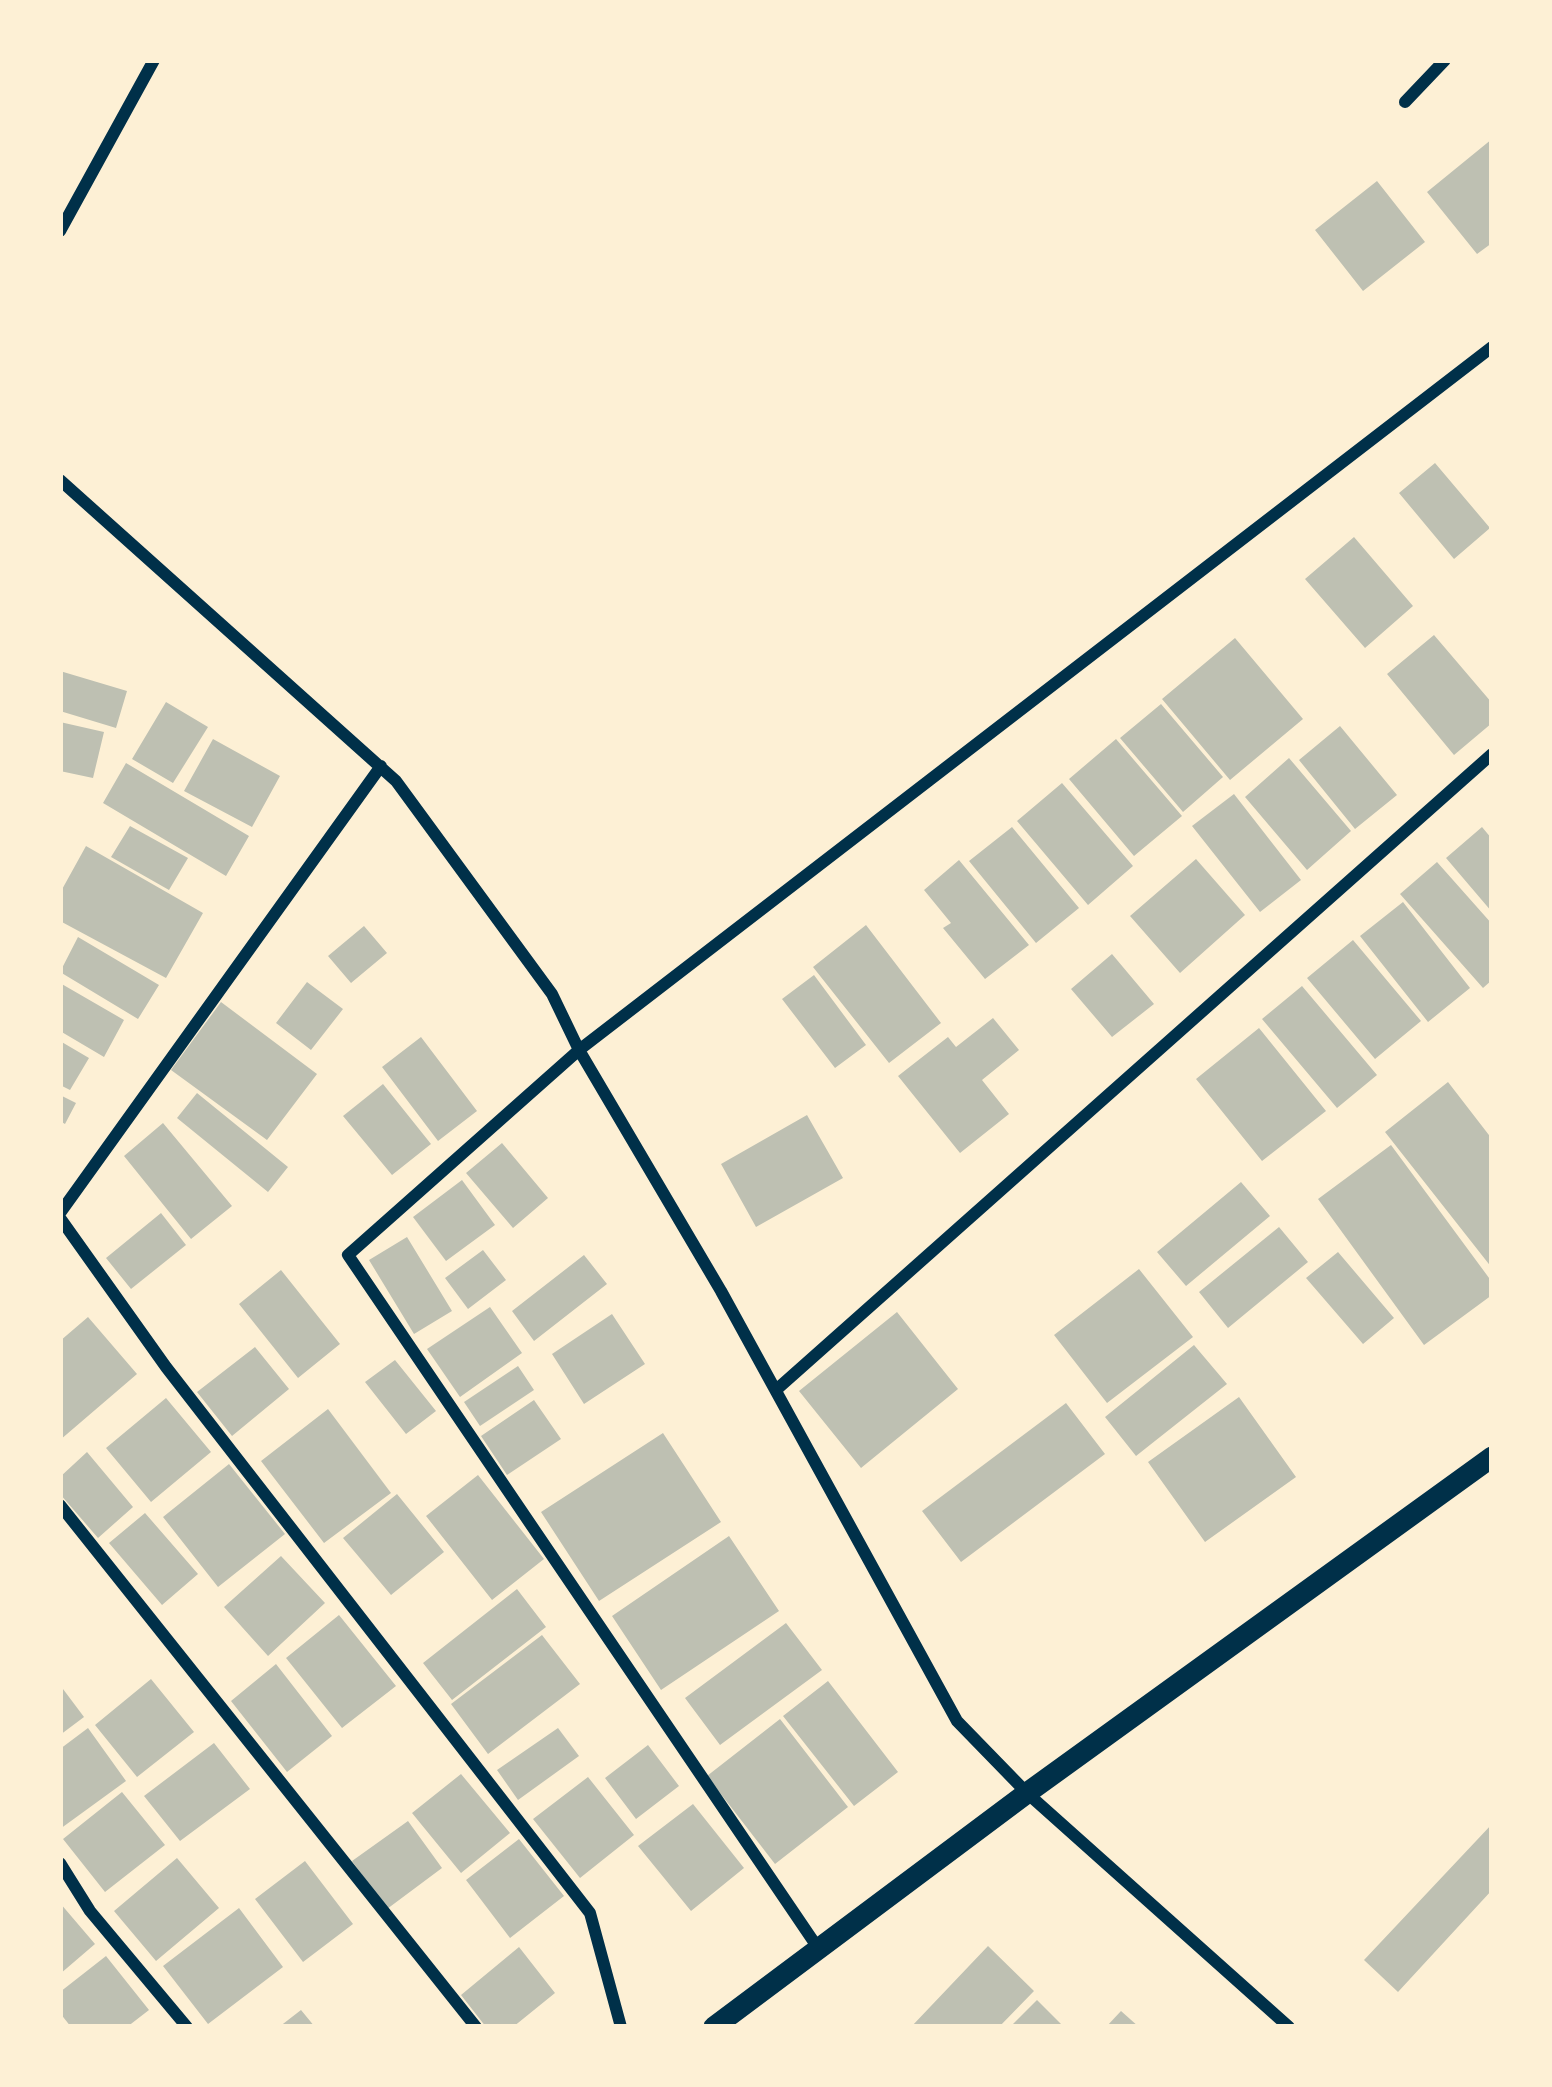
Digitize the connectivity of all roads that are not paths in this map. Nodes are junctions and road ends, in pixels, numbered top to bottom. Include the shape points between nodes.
1 (154, 60) edge
2 (1445, 60) edge
3 (1405, 102) dead end
4 (60, 231) edge
5 (1492, 347) edge
6 (60, 480) edge
7 (1492, 754) edge
8 (381, 766) junction
9 (580, 1050) junction
10 (60, 1215) edge
11 (776, 1390) junction
12 (1492, 1457) edge
13 (60, 1505) edge
14 (1027, 1793) junction
15 (60, 1863) edge
16 (818, 1948) junction
17 (187, 2027) edge
18 (476, 2027) edge
19 (621, 2027) edge
20 (714, 2027) edge
21 (1289, 2027) edge

1 - 4 street
2 - 3 street
5 - 9 street
6 - 8 street
7 - 11 street
8 - 9 street via 552,994
8 - 10 street
9 - 11 street
9 - 16 street via 347,1255
10 - 19 street via 166,1367 590,1913
11 - 14 street via 957,1721
12 - 14 street
13 - 18 street
14 - 16 street
14 - 21 street
15 - 17 street
16 - 20 street

